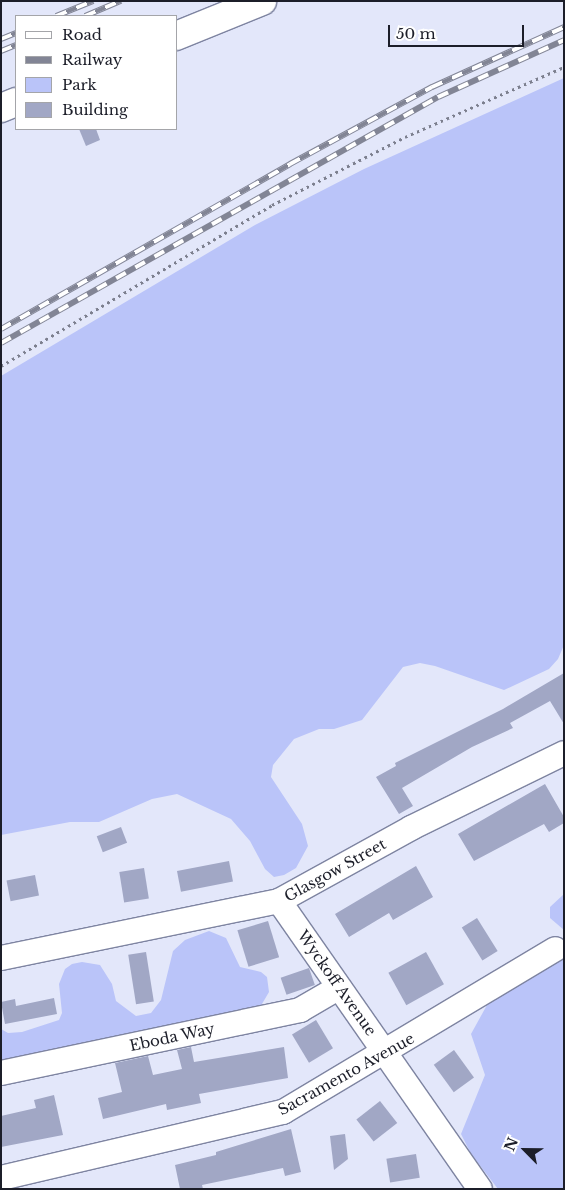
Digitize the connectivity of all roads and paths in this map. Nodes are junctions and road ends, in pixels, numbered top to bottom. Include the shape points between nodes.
1 (262, 1) edge
2 (178, 35) edge
3 (564, 67) edge
4 (15, 102) edge
5 (1, 108) edge
6 (1, 366) edge
7 (564, 752) edge
8 (279, 901) junction
9 (555, 949) dead end
10 (1, 958) edge
11 (338, 988) junction
12 (387, 1053) junction
13 (1, 1073) edge
14 (1, 1178) edge
15 (480, 1189) edge

1 - 2 main road
3 - 6 path via 405,137 272,205
4 - 5 main road
7 - 8 street, Glasgow Street via 411,828
8 - 10 street, Glasgow Street
8 - 11 street, Wyckoff Avenue
9 - 12 street, Sacramento Avenue
11 - 12 street, Wyckoff Avenue
11 - 13 street, Eboda Way via 300,1010
12 - 14 street, Sacramento Avenue via 284,1112
12 - 15 street, Wyckoff Avenue

